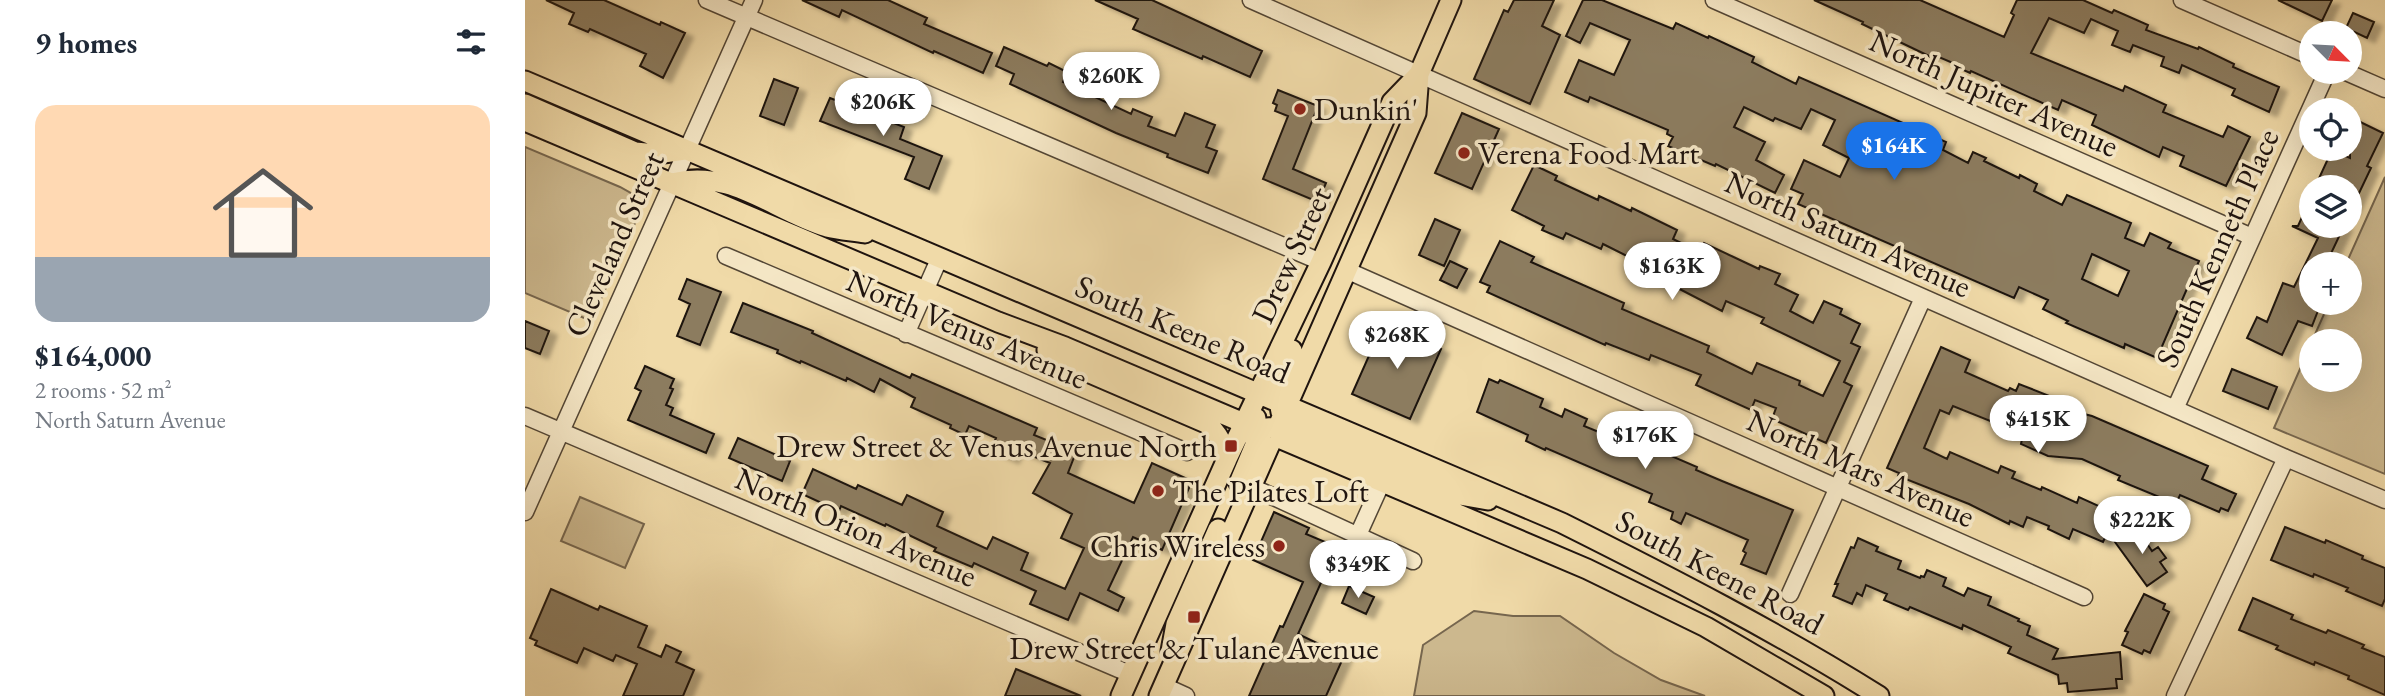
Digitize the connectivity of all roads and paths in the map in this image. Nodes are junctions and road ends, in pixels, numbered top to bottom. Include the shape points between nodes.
1 (707, 0) edge
2 (754, 0) edge
3 (1251, 0) edge
4 (1451, 0) edge
5 (1714, 0) edge
6 (2182, 0) edge
7 (746, 17) junction
8 (2299, 51) edge
9 (1419, 74) junction
10 (2363, 79) edge
11 (525, 81) edge
12 (2322, 84) edge
13 (2385, 89) edge
14 (525, 103) edge
15 (525, 121) edge
16 (687, 150) junction
17 (672, 183) junction
18 (1342, 215) junction
19 (2252, 237) junction
20 (897, 239) junction
21 (726, 256) dead end
22 (940, 257) junction
23 (1321, 262) junction
24 (1346, 270) junction
25 (925, 290) junction
26 (1923, 298) junction
27 (998, 322) junction
28 (906, 334) junction
29 (2175, 409) junction
30 (1267, 414) junction
31 (525, 416) edge
32 (561, 431) junction
33 (1187, 452) dead end
34 (2285, 458) junction
35 (1227, 459) junction
36 (1382, 481) junction
37 (1252, 487) junction
38 (1838, 488) junction
39 (2385, 500) edge
40 (525, 512) edge
41 (1358, 536) junction
42 (1413, 561) dead end
43 (1790, 594) dead end
44 (2084, 597) dead end
45 (1130, 674) junction
46 (1161, 691) edge
47 (1121, 696) edge
48 (1186, 696) edge
49 (1823, 696) edge
50 (1879, 696) edge
51 (2175, 696) edge

1 - 7 street
2 - 7 street, Cleveland Street
3 - 9 street, North Saturn Avenue
4 - 9 main road, Drew Street
5 - 19 street, North Jupiter Avenue
6 - 8 street
7 - 16 street, Cleveland Street
7 - 23 street
9 - 18 main road, Drew Street via 1392,102
9 - 24 main road, Drew Street via 1416,113
9 - 26 street, North Saturn Avenue
10 - 13 street
11 - 16 main road, South Keene Road
12 - 19 street, South Kenneth Place
14 - 16 main road via 635,152
15 - 17 main road, South Keene Road
16 - 17 street, Cleveland Street
16 - 20 main road, South Keene Road
17 - 20 main road via 721,181 828,227
17 - 25 main road, South Keene Road
17 - 32 street, Cleveland Street
18 - 23 main road, Drew Street
18 - 30 main road via 1330,266
19 - 29 street, South Kenneth Place
20 - 22 main road, South Keene Road
21 - 28 street, North Venus Avenue
22 - 25 street
22 - 30 main road, South Keene Road via 1236,384
23 - 30 main road, Drew Street
24 - 30 main road, Drew Street via 1302,370
24 - 38 street, North Mars Avenue
25 - 27 main road, South Keene Road
25 - 28 street
26 - 29 street, North Saturn Avenue
26 - 38 street
27 - 30 main road, South Keene Road
27 - 35 main road via 1076,367 1206,423 1221,440
28 - 33 street, North Venus Avenue
29 - 34 street, North Saturn Avenue
30 - 35 main road, Drew Street
30 - 36 main road, South Keene Road via 1304,448
30 - 37 main road, Drew Street
30 - 46 main road via 1176,624
30 - 50 main road, South Keene Road via 1562,523 1708,596
31 - 32 street, North Orion Avenue
32 - 40 street, Cleveland Street
32 - 45 street, North Orion Avenue
34 - 39 street, North Saturn Avenue
34 - 51 street
35 - 45 main road, Drew Street
36 - 41 street
36 - 49 main road, South Keene Road via 1587,569 1706,627
37 - 41 street
37 - 46 main road, Drew Street
38 - 43 street
38 - 44 street, North Mars Avenue
41 - 42 street
45 - 47 main road, Drew Street
46 - 48 street

